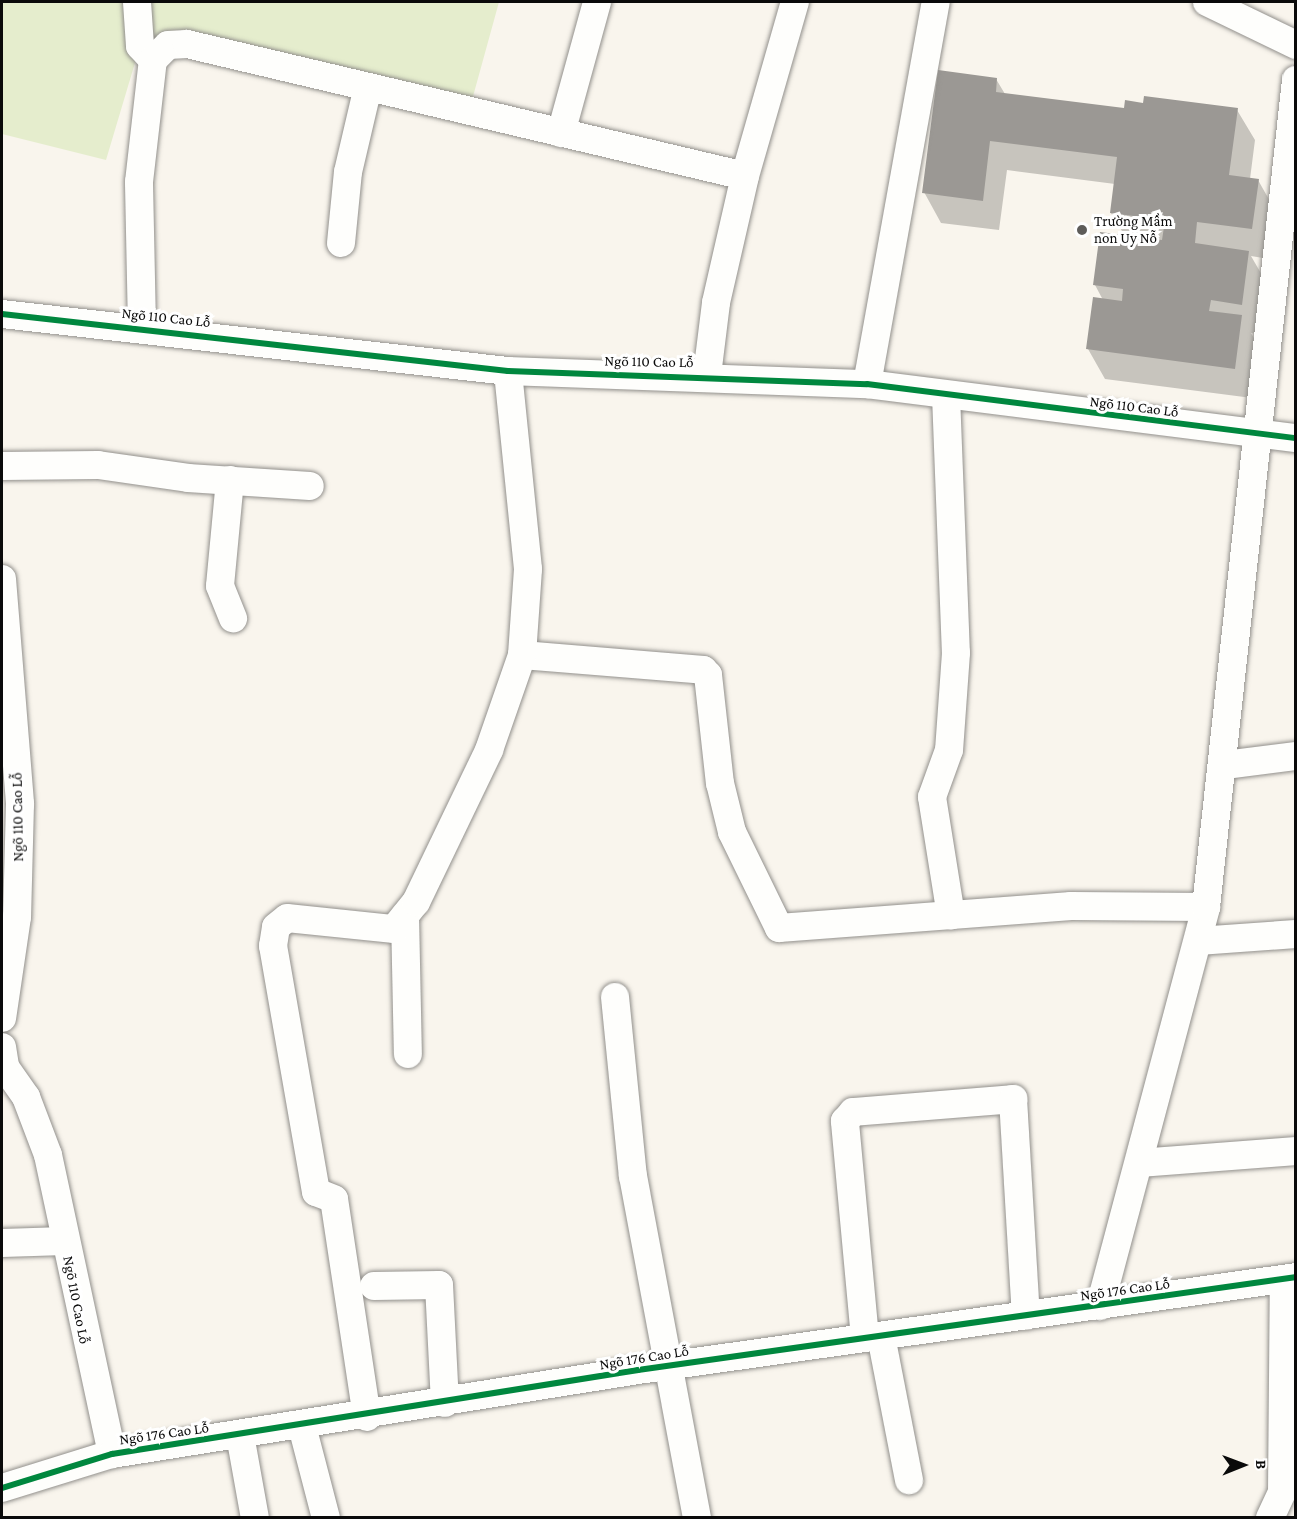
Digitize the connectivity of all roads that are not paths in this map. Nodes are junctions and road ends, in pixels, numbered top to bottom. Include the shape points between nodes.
1 (137, 2) edge
2 (597, 2) edge
3 (795, 2) edge
4 (936, 2) edge
5 (1207, 2) edge
6 (1296, 45) edge
7 (153, 60) junction
8 (1294, 85) edge
9 (368, 87) junction
10 (561, 133) junction
11 (745, 176) junction
12 (1287, 196) edge
13 (341, 243) dead end
14 (2, 321) edge
15 (142, 327) junction
16 (508, 370) junction
17 (707, 375) junction
18 (867, 384) junction
19 (946, 395) junction
20 (1260, 435) junction
21 (1296, 438) edge
22 (2, 466) edge
23 (230, 480) junction
24 (310, 486) dead end
25 (2, 579) edge
26 (233, 618) dead end
27 (522, 655) junction
28 (1296, 756) edge
29 (1225, 765) junction
30 (1206, 907) junction
31 (951, 915) junction
32 (405, 916) junction
33 (1296, 934) edge
34 (1198, 941) junction
35 (615, 997) dead end
36 (2, 1018) edge
37 (2, 1047) edge
38 (408, 1054) dead end
39 (1296, 1151) edge
40 (1140, 1163) junction
41 (65, 1240) junction
42 (2, 1244) edge
43 (1290, 1278) edge
44 (374, 1286) dead end
45 (1100, 1306) junction
46 (1026, 1316) junction
47 (873, 1337) junction
48 (671, 1366) junction
49 (445, 1403) junction
50 (367, 1416) junction
51 (302, 1426) junction
52 (240, 1435) junction
53 (111, 1454) junction
54 (909, 1480) dead end
55 (2, 1488) edge
56 (255, 1518) edge
57 (326, 1518) edge
58 (697, 1518) edge
59 (1270, 1518) edge

1 - 7 street via 140,46
2 - 10 street
3 - 11 street
4 - 18 street
5 - 6 street
7 - 9 street via 168,45 187,44
7 - 15 street via 139,182
8 - 12 street
9 - 10 street
9 - 13 street via 348,172
10 - 11 street
11 - 17 street via 716,303
12 - 20 street
14 - 15 street, Ngõ 110 Cao Lỗ
15 - 16 street, Ngõ 110 Cao Lỗ
16 - 17 street, Ngõ 110 Cao Lỗ
16 - 27 street via 528,568
17 - 18 street, Ngõ 110 Cao Lỗ
18 - 19 street, Ngõ 110 Cao Lỗ
19 - 20 street, Ngõ 110 Cao Lỗ
19 - 31 street via 956,653 949,750 932,797
20 - 21 street, Ngõ 110 Cao Lỗ
20 - 29 street
22 - 23 street via 98,465
23 - 24 street
23 - 26 street via 220,586
25 - 36 street, Ngõ 110 Cao Lỗ via 20,804 17,917
27 - 31 street via 703,670 708,675 720,783 732,832 779,928
27 - 32 street via 489,750
28 - 29 street
29 - 30 street
30 - 31 street via 1071,906
30 - 34 street
32 - 38 street
32 - 50 street via 394,928 371,929 287,918 276,927 273,946 316,1192 334,1199
33 - 34 street
34 - 40 street
35 - 48 street via 633,1176
37 - 41 street, Ngõ 110 Cao Lỗ via 5,1067 26,1097 48,1155
39 - 40 street
40 - 45 street
41 - 42 street
41 - 53 street, Ngõ 110 Cao Lỗ
43 - 45 street, Ngõ 176 Cao Lỗ
43 - 59 street, Ngõ 176 Cao Lỗ via 1282,1492
44 - 49 street via 439,1285
45 - 46 street, Ngõ 176 Cao Lỗ
46 - 47 street, Ngõ 176 Cao Lỗ
46 - 47 street via 1013,1098 853,1112 845,1121
47 - 48 street, Ngõ 176 Cao Lỗ
47 - 54 street
48 - 49 street, Ngõ 176 Cao Lỗ
48 - 58 street
49 - 50 street, Ngõ 176 Cao Lỗ
50 - 51 street, Ngõ 176 Cao Lỗ
51 - 52 street, Ngõ 176 Cao Lỗ
51 - 57 street
52 - 53 street, Ngõ 176 Cao Lỗ
52 - 56 street
53 - 55 street, Ngõ 176 Cao Lỗ

